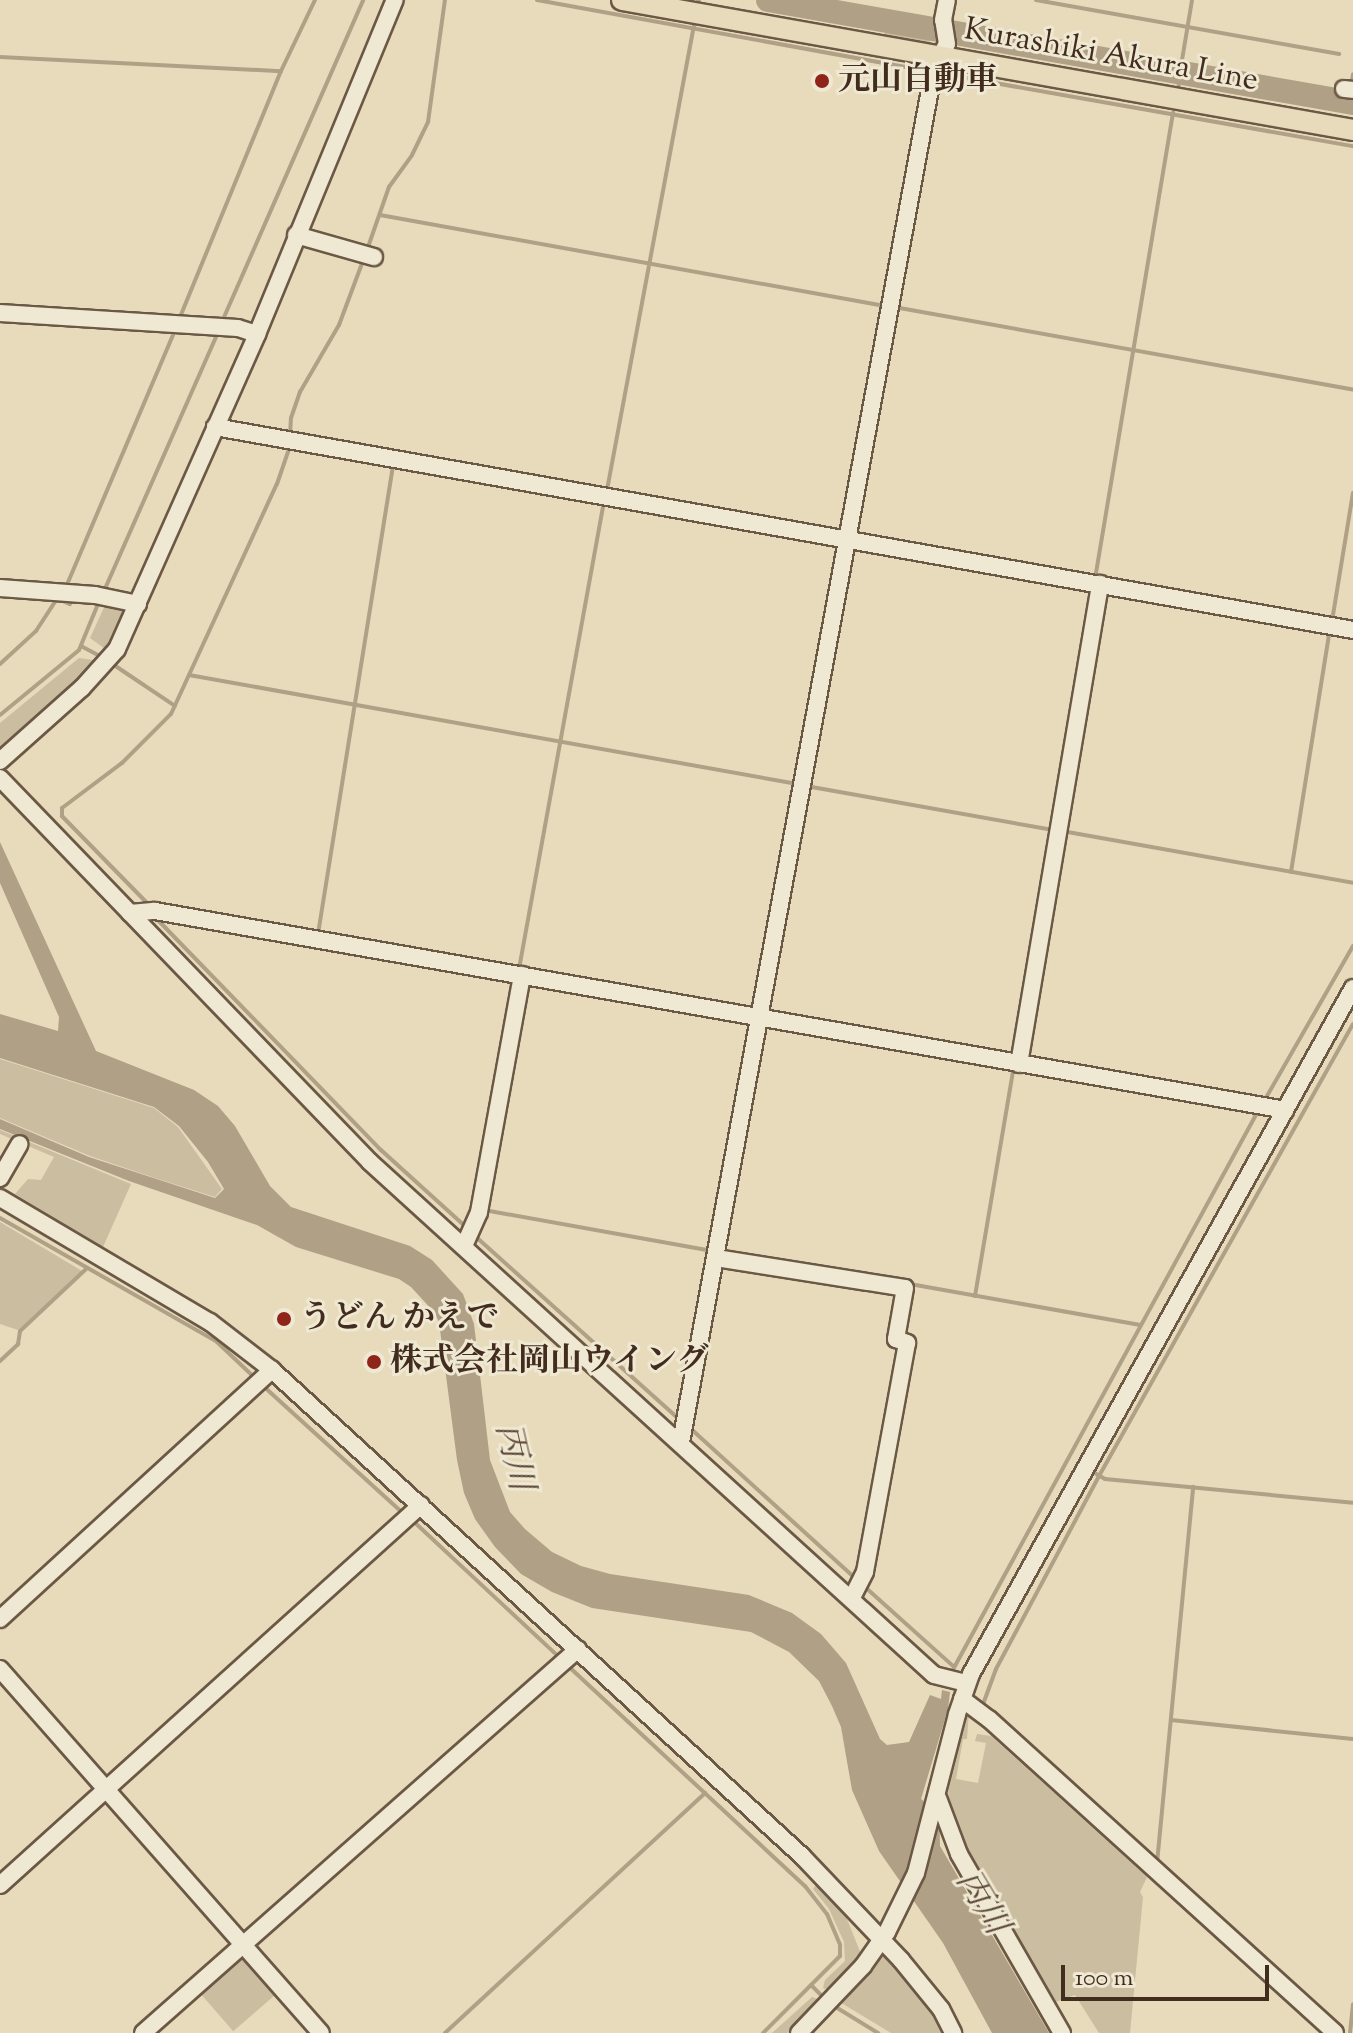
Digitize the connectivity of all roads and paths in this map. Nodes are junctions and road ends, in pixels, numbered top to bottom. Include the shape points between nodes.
1 (395, 0) edge
2 (622, 0) edge
3 (947, 0) edge
4 (940, 53) junction
5 (1353, 130) edge
6 (296, 235) junction
7 (368, 256) dead end
8 (0, 313) edge
9 (257, 334) junction
10 (215, 427) junction
11 (844, 542) junction
12 (1097, 586) junction
13 (0, 588) edge
14 (138, 604) junction
15 (1353, 630) edge
16 (0, 761) edge
17 (0, 778) edge
18 (144, 911) junction
19 (522, 979) junction
20 (1353, 988) edge
21 (759, 1017) junction
22 (1015, 1063) junction
23 (1286, 1110) junction
24 (20, 1144) dead end
25 (0, 1178) edge
26 (0, 1198) edge
27 (473, 1226) junction
28 (717, 1253) junction
29 (263, 1379) junction
30 (683, 1429) junction
31 (413, 1513) junction
32 (857, 1588) junction
33 (0, 1619) edge
34 (569, 1657) junction
35 (0, 1669) edge
36 (956, 1686) junction
37 (104, 1790) junction
38 (936, 1802) junction
39 (0, 1885) edge
40 (885, 1936) junction
41 (240, 1945) junction
42 (143, 2033) edge
43 (321, 2033) edge
44 (799, 2033) edge
45 (953, 2033) edge
46 (1062, 2033) edge
47 (1335, 2033) edge

1 - 6 street
2 - 4 main road, Kurashiki Akura Line
3 - 4 street
4 - 5 main road, Kurashiki Akura Line
4 - 11 street
6 - 7 street
6 - 9 street
8 - 9 street via 238,328
9 - 10 street
10 - 11 street
10 - 14 street
11 - 12 street
11 - 21 street
12 - 15 street
12 - 22 street
13 - 14 street
14 - 16 street via 108,661
17 - 18 street
18 - 19 street
18 - 27 street via 370,1162
19 - 21 street
19 - 27 street
20 - 23 street
21 - 22 street
21 - 28 street
22 - 23 street
23 - 36 street
24 - 25 street
26 - 29 street via 221,1329
27 - 30 street
28 - 30 street
28 - 32 street via 905,1288 896,1339 907,1343
29 - 31 street
29 - 33 street
30 - 32 street
31 - 34 street
31 - 37 street
32 - 36 street via 881,1629
34 - 40 street via 802,1856
34 - 41 street
35 - 37 street
36 - 38 street
36 - 47 street
37 - 39 street
37 - 41 street
38 - 40 street via 916,1873
38 - 46 street via 959,1854
40 - 44 street
40 - 45 street
41 - 42 street
41 - 43 street

